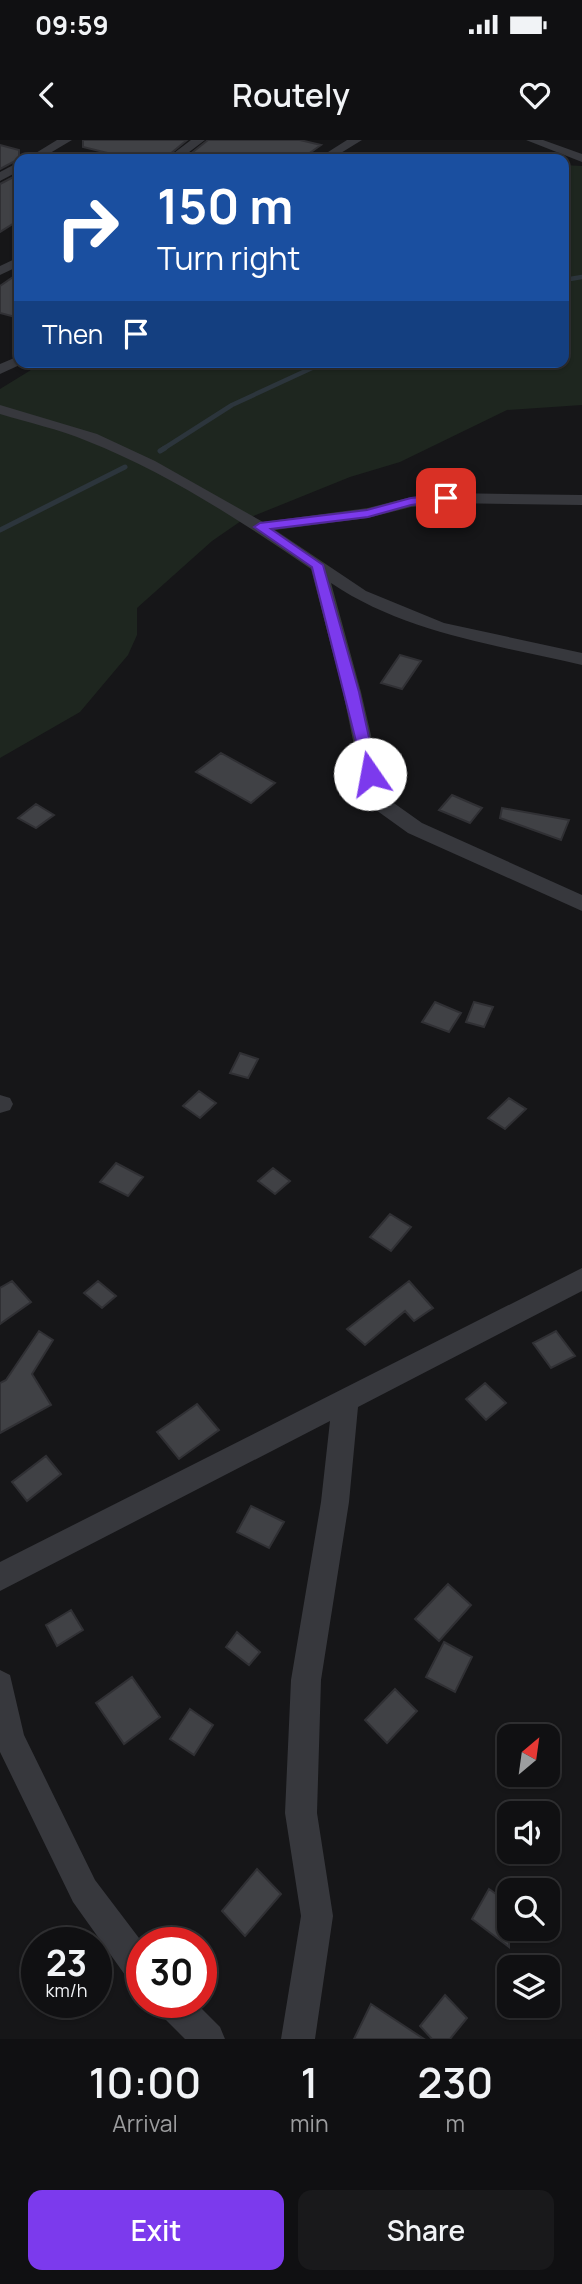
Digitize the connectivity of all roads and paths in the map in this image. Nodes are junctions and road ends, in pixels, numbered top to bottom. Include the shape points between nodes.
1 (66, 140) edge
2 (200, 140) edge
3 (356, 140) edge
4 (532, 140) edge
5 (41, 154) edge
6 (179, 154) edge
7 (332, 154) edge
8 (582, 158) edge
9 (0, 409) edge
10 (582, 500) edge
11 (260, 527) junction
12 (318, 565) junction
13 (582, 659) edge
14 (582, 904) edge
15 (582, 1279) edge
16 (346, 1400) junction
17 (0, 1577) edge
18 (0, 1685) edge
19 (126, 1948) edge
20 (188, 2018) edge
21 (208, 2039) edge
22 (298, 2039) edge

1 - 5 street
2 - 6 street
3 - 7 street
4 - 8 street
9 - 11 street via 92,437
10 - 11 street via 446,498
11 - 12 street
12 - 13 street via 360,595 439,627
12 - 14 street via 370,774 383,805 415,828
15 - 16 street
16 - 17 street
16 - 22 street via 335,1502 306,1680 301,1813 317,1916
18 - 19 street via 9,1738 84,1891
20 - 21 street

